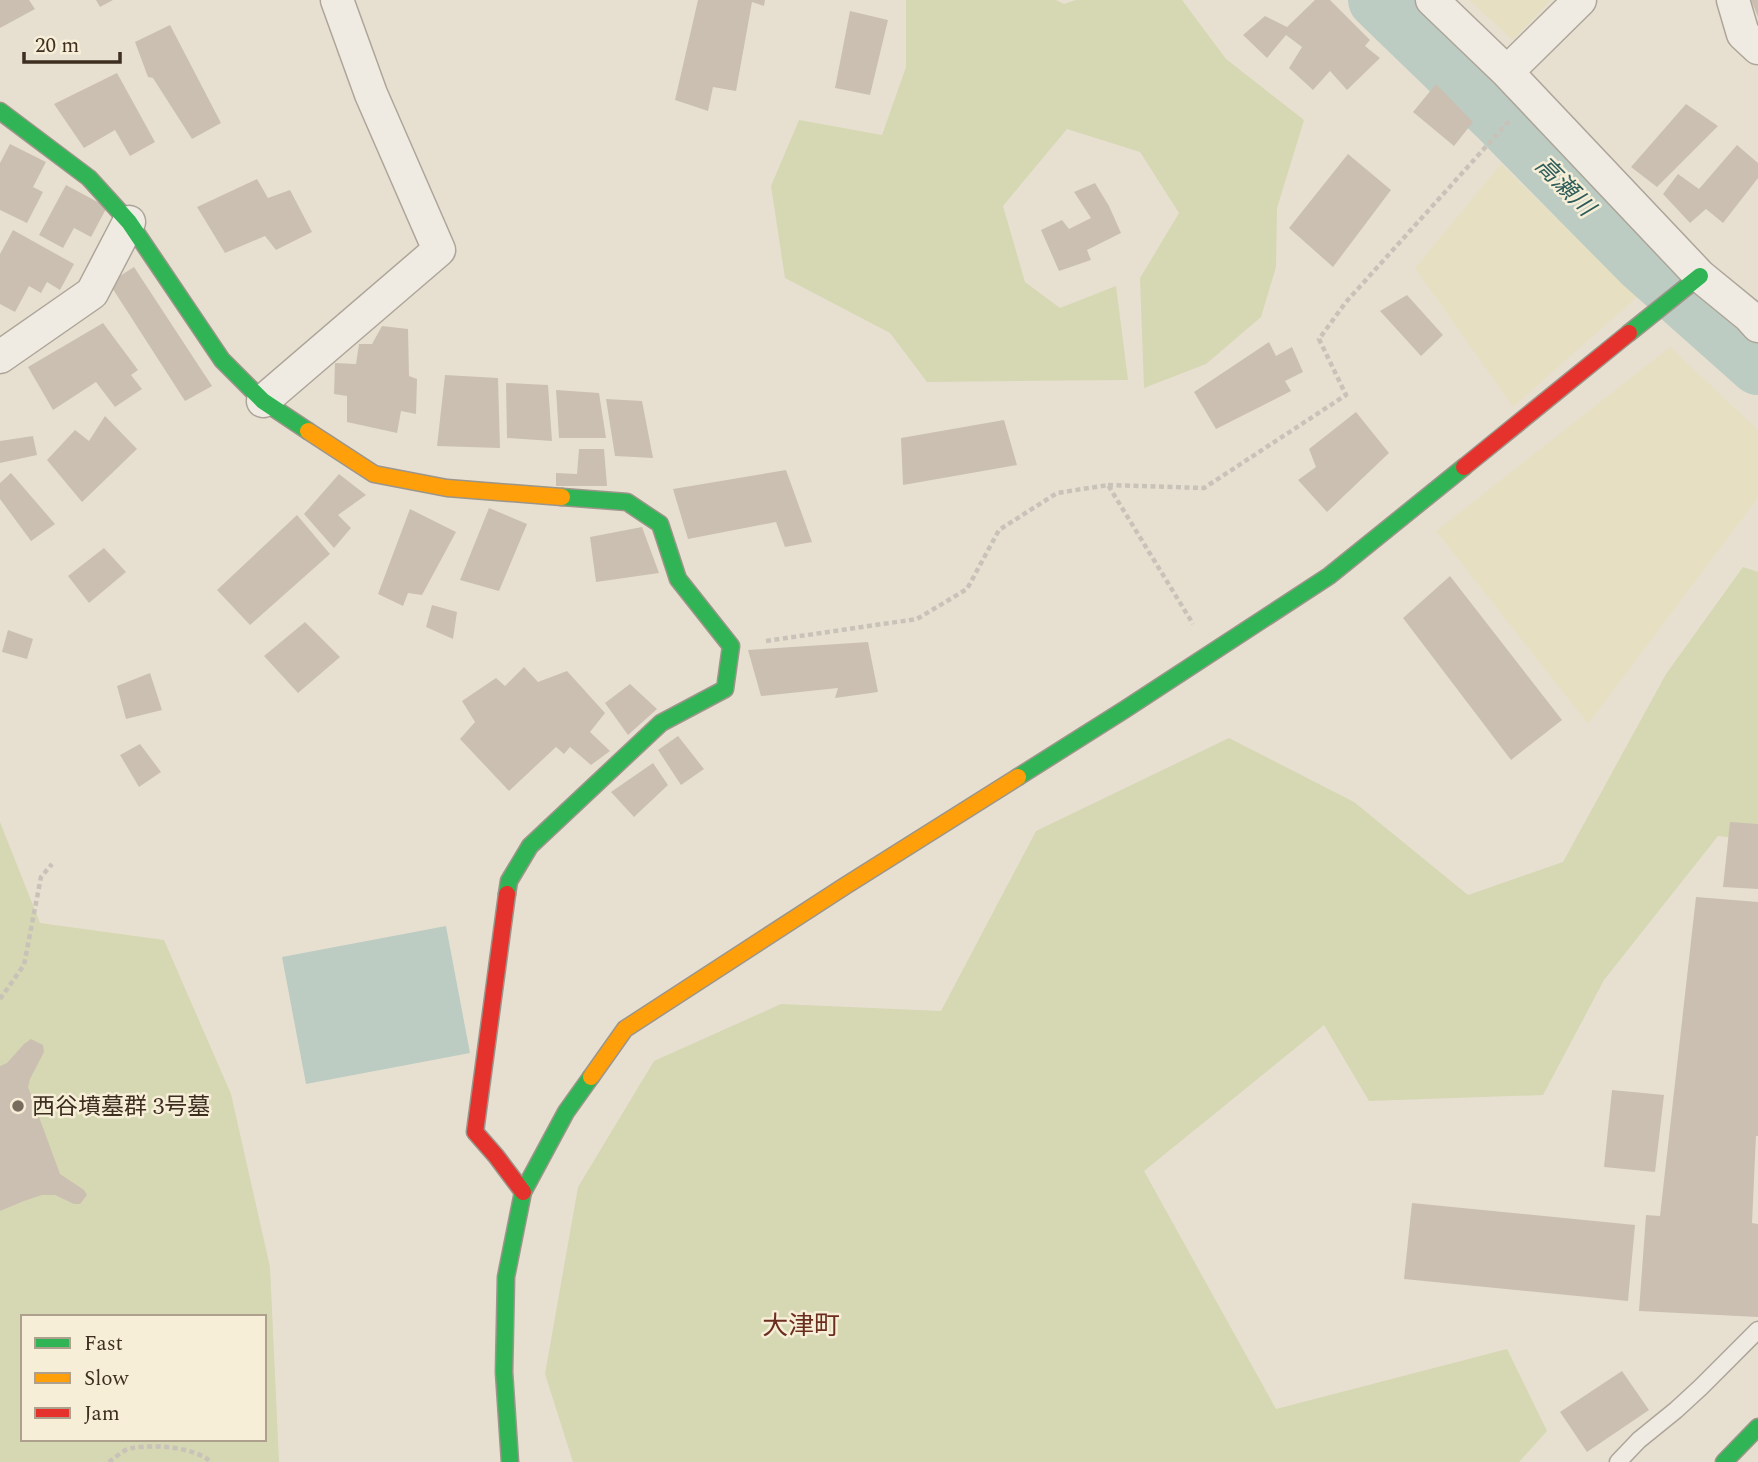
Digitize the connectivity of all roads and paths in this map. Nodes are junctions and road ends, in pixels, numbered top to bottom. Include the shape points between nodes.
1 (337, 0) edge
2 (1432, 0) edge
3 (1580, 0) edge
4 (1733, 0) edge
5 (1758, 48) edge
6 (1507, 72) junction
7 (0, 111) edge
8 (1500, 133) dead end
9 (129, 222) junction
10 (1692, 284) junction
11 (1755, 316) edge
12 (0, 356) edge
13 (263, 401) junction
14 (1108, 485) junction
15 (731, 646) junction
16 (1211, 653) junction
17 (52, 864) dead end
18 (0, 999) edge
19 (523, 1192) junction
20 (1758, 1330) edge
21 (1758, 1427) edge
22 (109, 1462) edge
23 (211, 1462) edge
24 (510, 1462) edge
25 (1618, 1462) edge
26 (1724, 1462) edge

1 - 13 street via 371,94 439,250
2 - 6 street
3 - 6 street
4 - 5 street via 1743,34
6 - 10 street
7 - 9 street via 89,178
8 - 14 path via 1346,302 1319,339 1346,395 1203,488
9 - 12 street via 92,293
9 - 13 street via 222,360
10 - 11 street
10 - 16 street via 1329,576
13 - 15 street via 374,474 447,488 627,502 660,524 678,579
14 - 15 path via 1057,493 999,530 967,589 918,619
14 - 16 path
15 - 19 street via 725,690 661,723 530,846 509,881 475,1132
16 - 19 street via 625,1029 566,1112
17 - 18 path via 41,877 24,965
19 - 24 street via 506,1277
20 - 25 lane
21 - 26 street
22 - 23 path via 130,1448 178,1447

